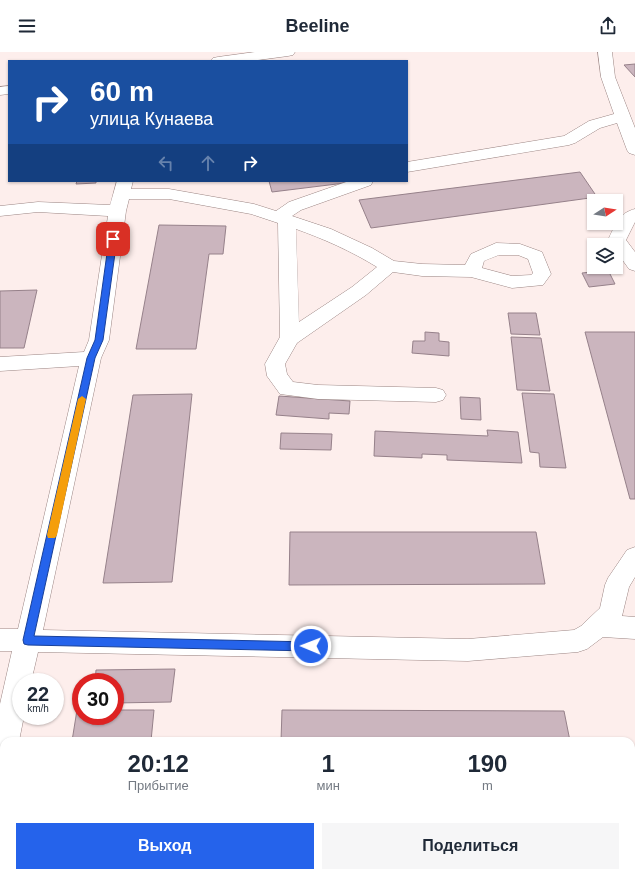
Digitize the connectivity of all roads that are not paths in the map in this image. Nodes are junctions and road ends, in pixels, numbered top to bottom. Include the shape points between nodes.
1 (288, 52) edge
2 (605, 52) edge
3 (226, 60) edge
4 (623, 117) junction
5 (635, 150) edge
6 (408, 167) edge
7 (362, 182) edge
8 (122, 195) edge
9 (0, 211) edge
10 (635, 214) edge
11 (283, 218) junction
12 (635, 265) edge
13 (388, 266) junction
14 (471, 271) junction
15 (290, 338) junction
16 (91, 358) junction
17 (0, 364) edge
18 (436, 394) dead end
19 (635, 557) edge
20 (598, 626) junction
21 (635, 628) edge
22 (0, 640) edge
23 (28, 640) junction
24 (6, 737) edge

1 - 3 street
2 - 4 street via 605,63
4 - 5 street
4 - 6 street via 590,125 569,140
7 - 11 street via 295,206
8 - 9 street
8 - 11 street via 169,194 254,208
8 - 16 street via 99,340
10 - 12 street via 626,220 617,240
11 - 13 street via 325,233 366,252
11 - 15 street
13 - 14 street
13 - 15 street via 359,290
14 - 14 street via 477,258 496,249 520,250 536,256 542,274 536,281 512,282
15 - 18 street via 275,364 277,376 287,389
16 - 17 street
16 - 23 street
19 - 20 street via 617,584 611,613
20 - 21 street
20 - 23 street via 578,641 468,650
22 - 23 street
23 - 24 street

